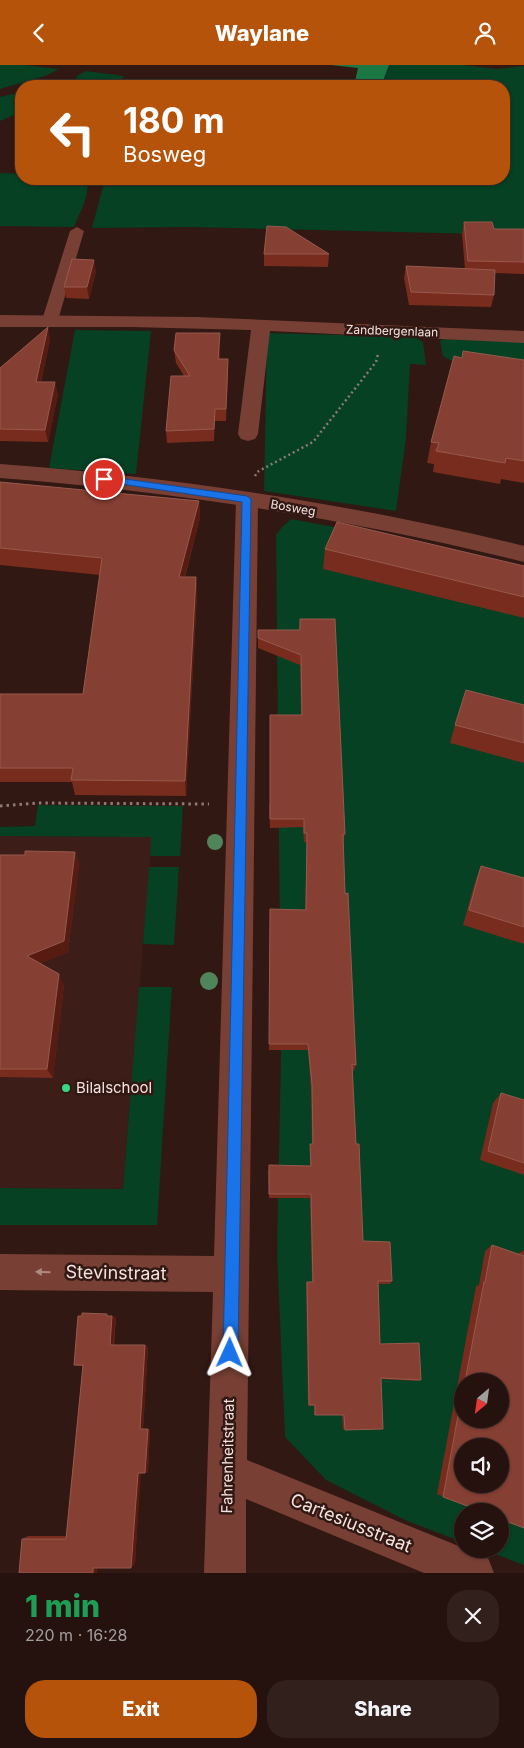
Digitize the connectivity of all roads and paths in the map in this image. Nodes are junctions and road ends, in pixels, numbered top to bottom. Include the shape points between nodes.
1 (77, 231) dead end
2 (50, 320) junction
3 (0, 321) edge
4 (260, 326) junction
5 (382, 331) junction
6 (524, 337) edge
7 (248, 434) dead end
8 (0, 471) edge
9 (247, 499) junction
10 (524, 554) edge
11 (242, 804) junction
12 (0, 806) edge
13 (0, 1272) edge
14 (232, 1274) junction
15 (228, 1472) junction
16 (225, 1573) edge
17 (473, 1573) edge

1 - 2 street
2 - 3 street, Zandbergenlaan
2 - 4 street, Zandbergenlaan
4 - 5 street, Zandbergenlaan
4 - 7 street
5 - 6 street, Zandbergenlaan
5 - 9 path via 376,362 348,400 314,442 257,472
8 - 9 street, Bosweg via 85,477
9 - 10 street, Bosweg via 454,536
9 - 11 street, Fahrenheitstraat
11 - 12 path via 38,803
11 - 14 street, Fahrenheitstraat
14 -> 13 street, Stevinstraat
14 - 15 street, Fahrenheitstraat
15 - 16 street, Fahrenheitstraat
15 - 17 street, Cartesiusstraat

